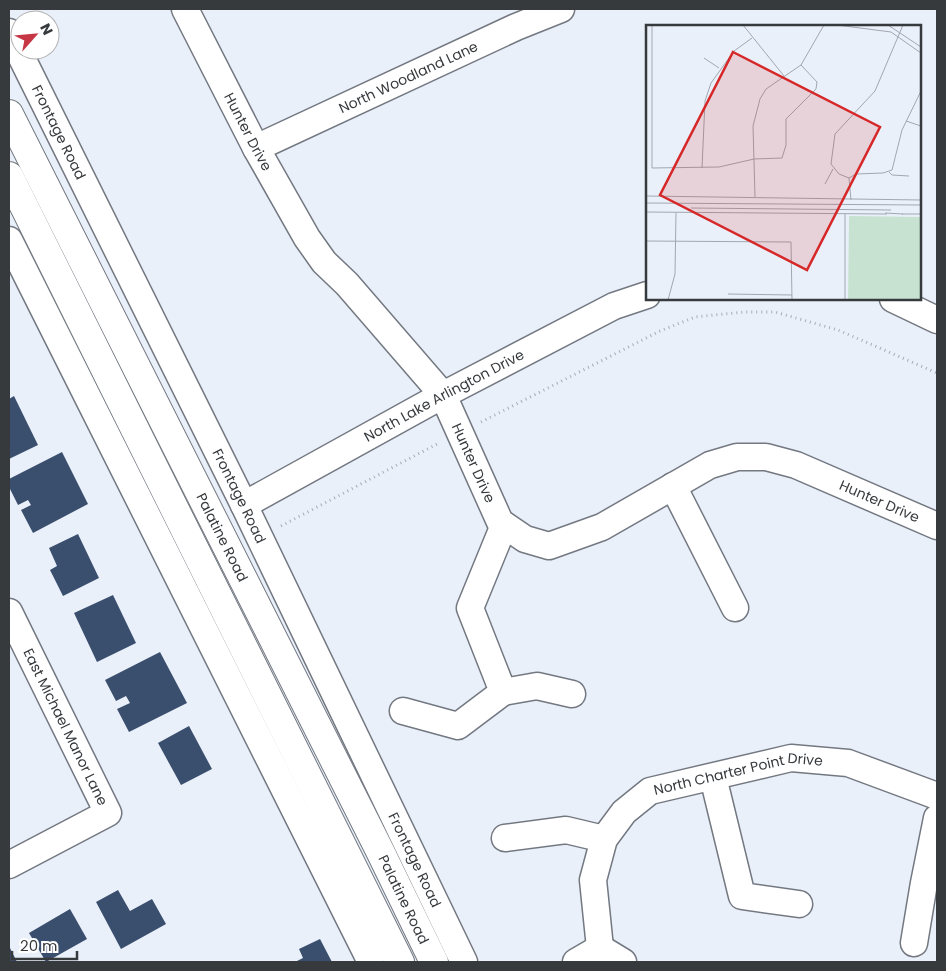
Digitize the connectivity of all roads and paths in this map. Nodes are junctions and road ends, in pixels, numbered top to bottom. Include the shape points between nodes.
1 (185, 9) edge
2 (561, 9) edge
3 (9, 32) edge
4 (9, 114) edge
5 (256, 148) junction
6 (9, 176) edge
7 (9, 240) edge
8 (646, 295) edge
9 (895, 300) edge
10 (937, 320) edge
11 (937, 373) edge
12 (443, 395) junction
13 (460, 432) junction
14 (673, 486) junction
15 (244, 504) junction
16 (504, 525) junction
17 (937, 526) edge
18 (278, 528) dead end
19 (735, 608) dead end
20 (9, 612) edge
21 (503, 692) junction
22 (572, 694) dead end
23 (403, 711) dead end
24 (713, 776) junction
25 (937, 796) edge
26 (937, 818) edge
27 (505, 838) dead end
28 (604, 839) junction
29 (350, 864) junction
30 (9, 865) edge
31 (799, 904) dead end
32 (914, 943) dead end
33 (600, 948) junction
34 (371, 962) edge
35 (394, 962) edge
36 (400, 962) edge
37 (434, 962) edge
38 (464, 962) edge
39 (576, 962) edge
40 (623, 962) edge

1 - 5 street, Hunter Drive
2 - 5 street, North Woodland Lane
3 - 15 street, Frontage Road
4 - 37 highway, Palatine Road
5 - 12 street, Hunter Drive via 324,262
6 - 29 highway
7 - 34 street
8 - 12 street, North Lake Arlington Drive via 614,306
9 - 10 street
11 - 13 path via 838,330 775,312 696,317 660,331
12 - 13 street, Hunter Drive
12 - 15 street, North Lake Arlington Drive
13 - 16 street, Hunter Drive
13 - 18 path
14 - 16 street, Hunter Drive via 602,527 549,546 525,539
14 - 17 street, Hunter Drive via 710,465 737,456 766,458 796,465
14 - 19 street
15 - 38 street, Frontage Road
16 - 21 street via 470,608
20 - 30 street, East Michael Manor Lane via 108,813
21 - 22 street via 537,686
21 - 23 street via 458,726
24 - 25 street, North Charter Point Drive via 791,758 848,763
24 - 28 street, North Charter Point Drive via 650,791 624,812
24 - 31 street via 742,896
26 - 32 street
27 - 28 street via 566,830
28 - 33 street, North Charter Point Drive via 593,880
29 - 35 highway
29 - 36 highway
33 - 39 street
33 - 40 street

